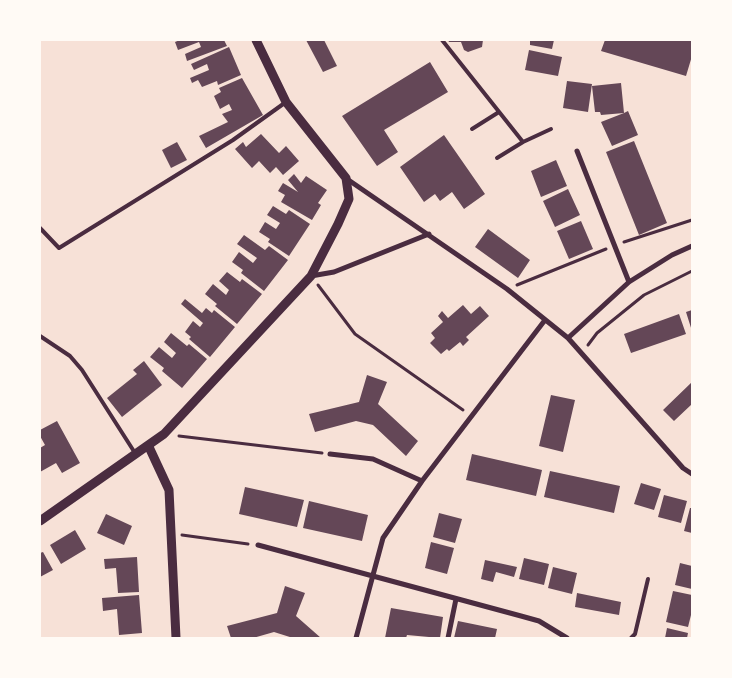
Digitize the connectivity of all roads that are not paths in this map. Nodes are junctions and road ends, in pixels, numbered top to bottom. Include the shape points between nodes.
1 (256, 40) edge
2 (442, 40) edge
3 (286, 102) junction
4 (499, 112) junction
5 (472, 130) dead end
6 (551, 130) dead end
7 (523, 142) junction
8 (577, 152) dead end
9 (497, 158) dead end
10 (346, 178) junction
11 (40, 228) edge
12 (429, 234) junction
13 (692, 246) edge
14 (311, 276) junction
15 (629, 282) junction
16 (545, 320) junction
17 (40, 336) edge
18 (568, 338) junction
19 (149, 447) junction
20 (330, 454) road end
21 (137, 455) junction
22 (692, 474) edge
23 (422, 482) junction
24 (40, 521) edge
25 (258, 545) road end
26 (373, 575) junction
27 (648, 579) dead end
28 (456, 599) junction
29 (176, 638) edge
30 (356, 638) edge
31 (448, 638) edge
32 (567, 638) edge
33 (632, 638) edge

1 - 3 street
2 - 4 lane
3 - 10 street
3 - 11 lane via 234,140 59,248
4 - 5 lane
4 - 7 lane
6 - 7 lane
7 - 9 lane
8 - 15 street
10 - 12 street
10 - 14 street via 349,199
12 - 14 street via 334,272
12 - 16 street
13 - 15 street
14 - 19 street
15 - 18 street
16 - 18 street
16 - 23 street
17 - 21 lane via 70,356 82,370
18 - 22 street via 683,468
19 - 21 street
19 - 29 street via 169,490
20 - 23 street via 373,459
21 - 24 street
23 - 26 street via 383,538
25 - 26 street
26 - 28 street
26 - 30 street
27 - 33 lane
28 - 31 street
28 - 32 street via 539,621

